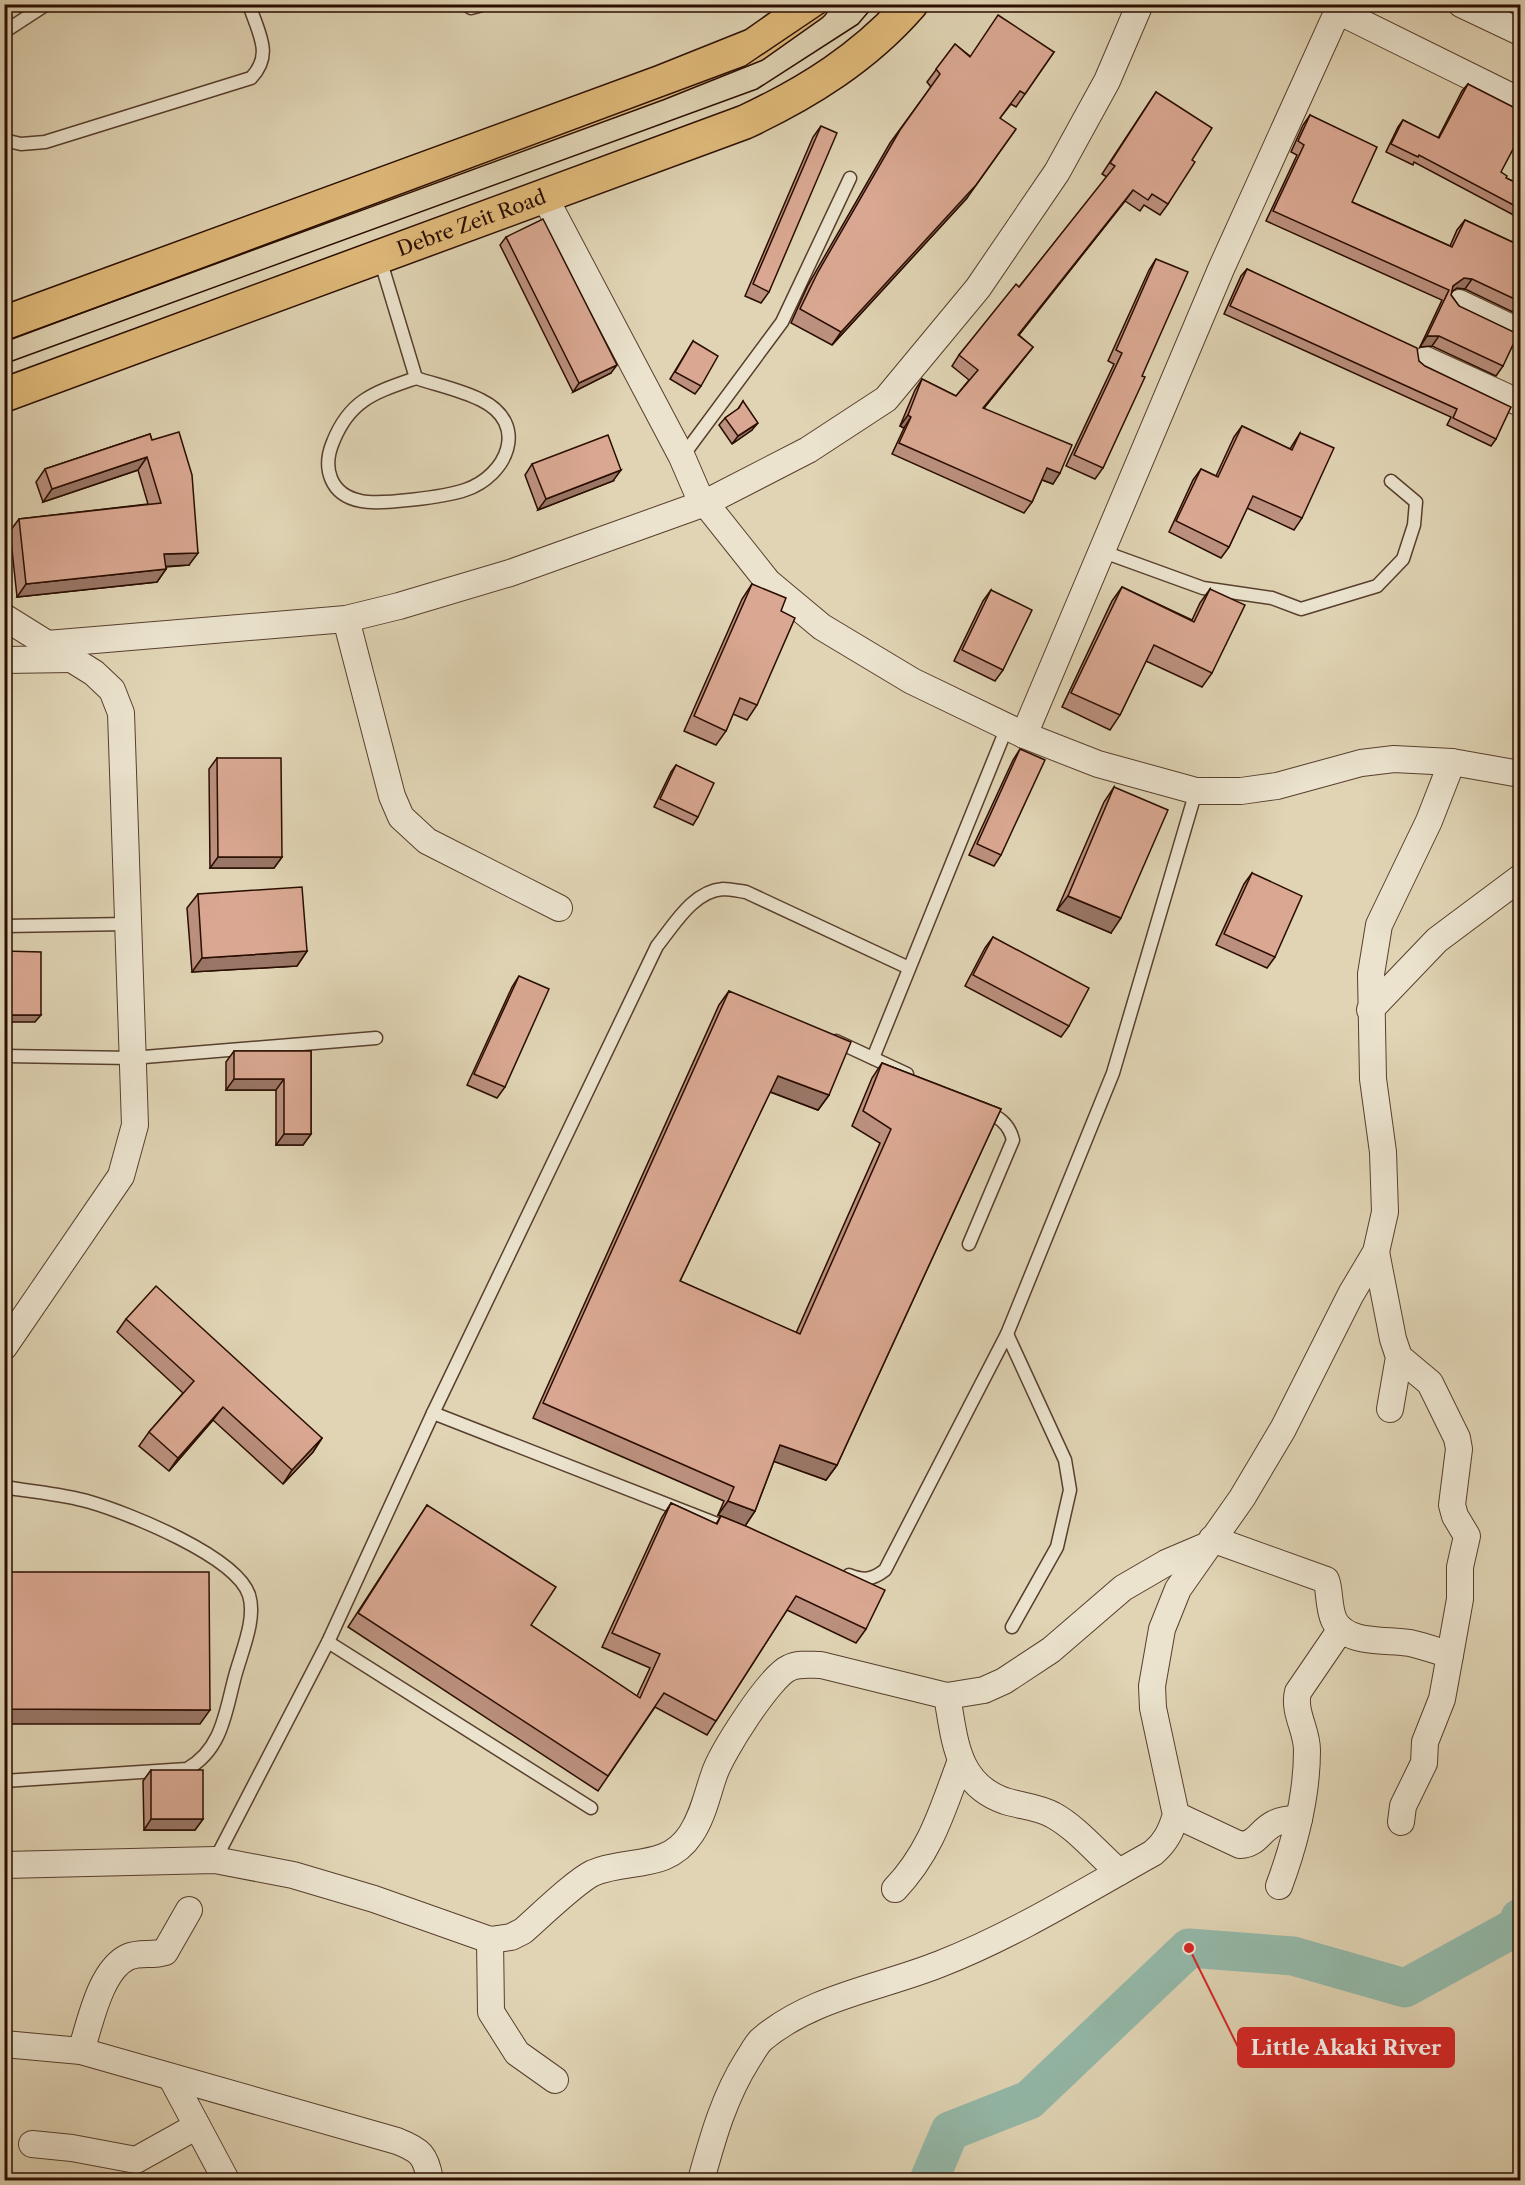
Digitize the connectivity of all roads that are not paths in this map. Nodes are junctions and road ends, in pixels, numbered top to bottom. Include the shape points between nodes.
1 (47, 4) edge
2 (249, 4) edge
3 (465, 4) edge
4 (486, 4) edge
5 (812, 4) edge
6 (911, 4) edge
7 (1140, 4) edge
8 (1461, 4) edge
9 (1339, 8) edge
10 (4, 32) edge
11 (1521, 32) edge
12 (1521, 101) edge
13 (4, 140) edge
14 (850, 178) dead end
15 (543, 194) junction
16 (379, 256) junction
17 (1459, 303) edge
18 (4, 323) edge
19 (1521, 332) edge
20 (1426, 360) dead end
21 (416, 378) junction
22 (4, 394) edge
23 (1518, 396) edge
24 (682, 457) junction
25 (1391, 481) dead end
26 (705, 503) junction
27 (1101, 551) junction
28 (4, 617) edge
29 (346, 619) junction
30 (47, 644) junction
31 (4, 660) edge
32 (72, 660) junction
33 (1016, 731) junction
34 (1452, 762) junction
35 (1521, 774) edge
36 (1196, 791) junction
37 (1521, 878) edge
38 (559, 908) dead end
39 (127, 924) junction
40 (4, 926) edge
41 (909, 968) junction
42 (1370, 1010) junction
43 (821, 1034) edge
44 (376, 1038) dead end
45 (4, 1056) edge
46 (132, 1058) junction
47 (873, 1058) junction
48 (915, 1078) edge
49 (969, 1103) edge
50 (969, 1244) dead end
51 (1376, 1252) junction
52 (1006, 1334) junction
53 (4, 1347) edge
54 (1399, 1357) junction
55 (1390, 1409) dead end
56 (433, 1413) junction
57 (4, 1487) edge
58 (740, 1533) edge
59 (1209, 1542) junction
60 (839, 1571) edge
61 (1012, 1627) dead end
62 (1341, 1629) junction
63 (328, 1642) junction
64 (1450, 1655) junction
65 (947, 1696) junction
66 (960, 1763) junction
67 (4, 1781) edge
68 (591, 1808) dead end
69 (1176, 1815) junction
70 (1299, 1820) junction
71 (1401, 1822) dead end
72 (215, 1860) junction
73 (4, 1865) edge
74 (1119, 1872) junction
75 (1279, 1886) dead end
76 (896, 1889) dead end
77 (189, 1910) dead end
78 (490, 1940) junction
79 (4, 2044) edge
80 (81, 2052) junction
81 (172, 2079) junction
82 (555, 2080) dead end
83 (197, 2126) junction
84 (32, 2144) dead end
85 (226, 2181) edge
86 (430, 2181) edge
87 (701, 2181) edge

1 - 10 lane
2 - 13 lane via 265,53 261,67 251,78 45,142 21,144
3 - 4 lane via 471,8
5 - 18 main road via 754,45 659,83
6 - 15 main road, Debre Zeit Road via 835,73 781,105 745,122
7 - 26 street via 1107,81 1057,172 978,288 886,399 808,450
8 - 11 street
9 - 12 street
9 - 27 street via 1221,269
14 - 24 lane via 782,322
15 - 16 main road, Debre Zeit Road
15 - 24 street
16 - 21 lane
16 - 22 main road, Debre Zeit Road
17 - 19 street
20 - 23 street
21 - 21 lane via 481,400 500,414 510,433 507,450 494,471 466,490 420,499 361,501 342,493 329,478 328,460 333,441 348,415 367,396
24 - 26 street
25 - 27 lane via 1416,502 1414,525 1403,559 1377,586 1301,609 1272,598 1203,588
26 - 29 street via 510,573
26 - 33 street via 768,582 822,627 912,681
27 - 33 street
28 - 30 street
29 - 30 street
29 - 38 street via 392,796 401,817 427,841
30 - 32 street
31 - 32 street
32 - 39 street via 112,690 121,713
33 - 36 street via 1098,764
33 - 41 lane
34 - 35 street
34 - 36 street via 1383,760 1277,786
34 - 42 street via 1429,821 1379,925
36 - 52 lane via 1113,1073
37 - 42 street via 1437,940
39 - 40 lane
39 - 46 street
41 - 47 lane
41 - 56 lane via 746,892 723,889 703,895 681,915 657,946
42 - 51 street via 1385,1212
43 - 47 lane
44 - 46 lane
45 - 46 lane
46 - 53 street via 135,1125 121,1176
47 - 48 lane
49 - 50 lane via 1004,1121 1013,1140
51 - 54 street
51 - 59 street via 1283,1429 1242,1498
52 - 60 lane via 885,1570 874,1579 861,1580
52 - 61 lane via 1065,1460 1070,1490 1057,1547
54 - 55 street
54 - 64 street via 1430,1383 1459,1449 1452,1505 1467,1536
56 - 58 lane
56 - 63 lane
57 - 67 lane via 89,1502 151,1525 219,1560 249,1594 251,1614 221,1729 202,1761 187,1769
59 - 62 street via 1326,1580 1327,1599
59 - 65 street via 1123,1588 1051,1650 1004,1681 984,1690
59 - 69 street via 1178,1589 1162,1629 1152,1686 1153,1708
62 - 64 street via 1365,1638 1413,1644
62 - 70 street via 1296,1699 1307,1750
63 - 68 lane
63 - 72 lane
64 - 71 street via 1442,1699 1425,1742 1424,1763 1403,1806
65 - 66 street
65 - 78 street via 821,1665 788,1668 776,1679 723,1755 700,1816 678,1849 653,1861 590,1874 523,1931
66 - 74 street via 971,1779 997,1798 1059,1818
66 - 76 street via 923,1856
69 - 70 street via 1240,1845 1254,1841 1274,1822
69 - 74 street via 1164,1843
70 - 75 street
72 - 73 street
72 - 78 street via 293,1875
74 - 87 street via 1040,1916 940,1964 834,2000 799,2015 760,2041 721,2108
77 - 80 street via 165,1953 138,1954 114,1966
78 - 82 street via 491,2012 517,2053
79 - 80 street
80 - 81 street
81 - 83 street
81 - 86 street via 414,2148 426,2160
83 - 84 street via 136,2160
83 - 85 street

